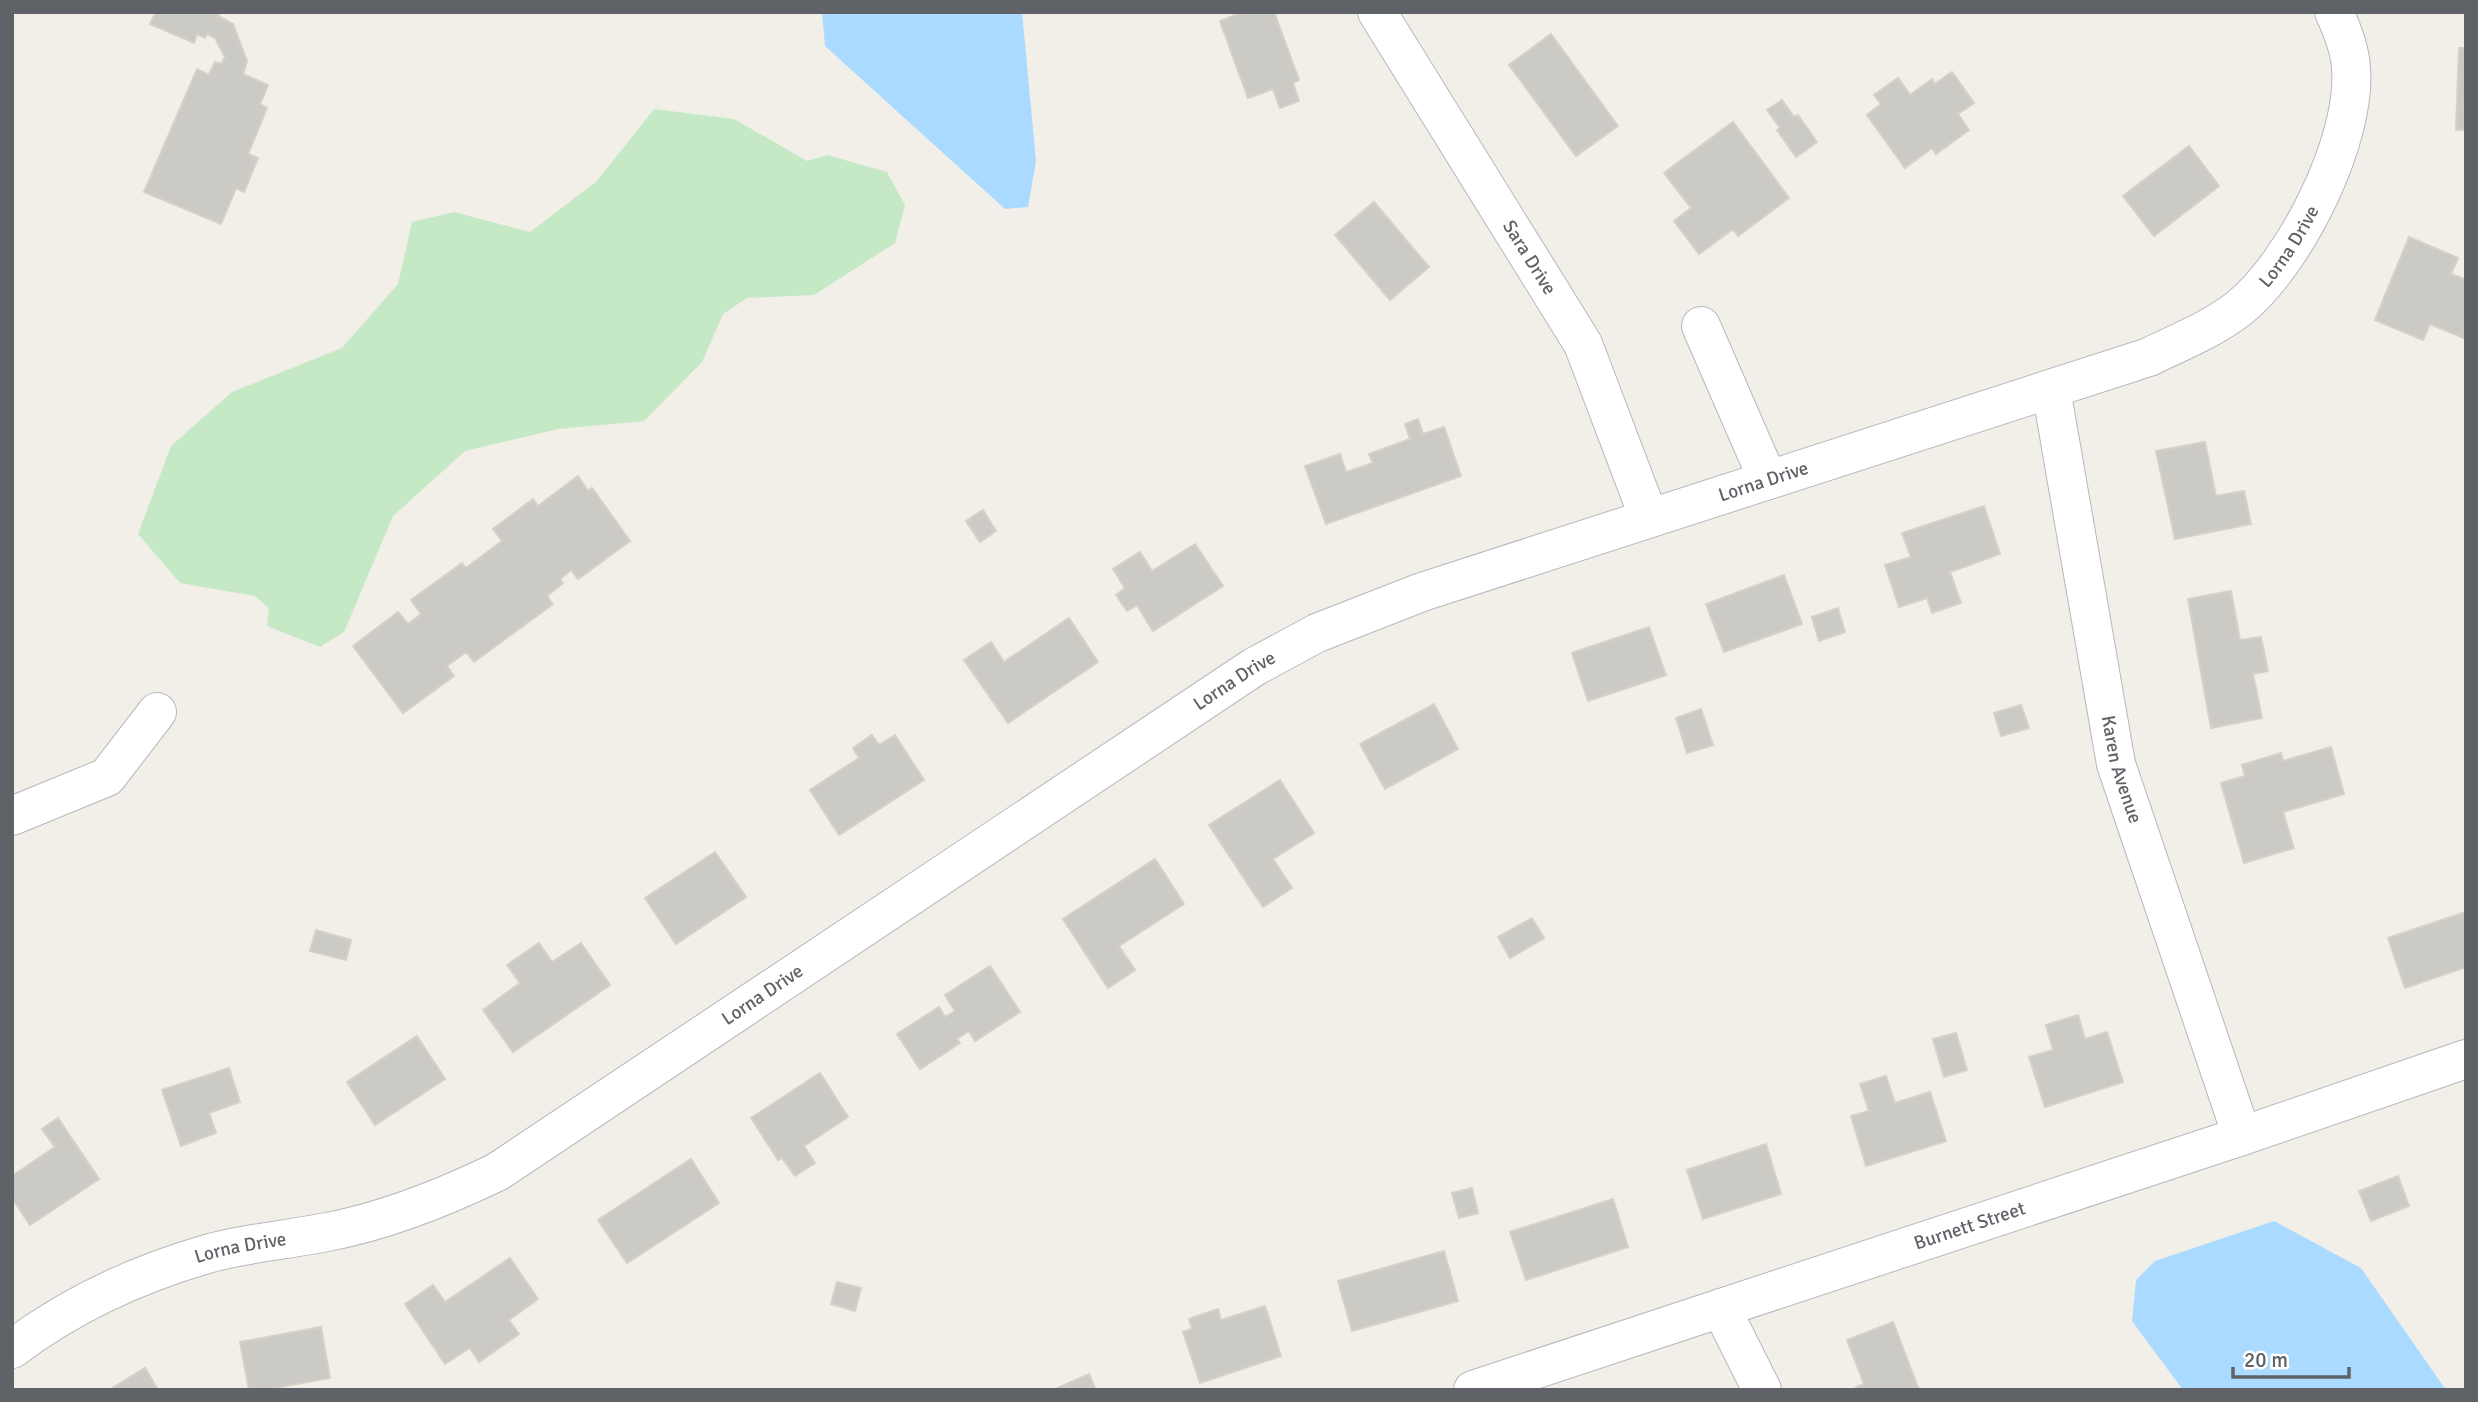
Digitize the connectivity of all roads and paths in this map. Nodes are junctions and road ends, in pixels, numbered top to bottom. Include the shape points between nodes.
1 (1377, 12) edge
2 (2334, 12) edge
3 (1701, 326) dead end
4 (2051, 389) junction
5 (1768, 480) junction
6 (1649, 518) junction
7 (157, 712) dead end
8 (12, 816) edge
9 (2466, 1059) edge
10 (2242, 1136) junction
11 (1721, 1308) junction
12 (12, 1349) edge
13 (1473, 1390) edge
14 (1762, 1390) edge

1 - 6 street, Sara Drive via 1583,344
2 - 4 street, Lorna Drive via 2351,68 2344,126 2311,215 2278,267 2239,308 2210,327 2149,357
3 - 5 street
4 - 5 street, Lorna Drive
4 - 10 street, Karen Avenue via 2116,764
5 - 6 street, Lorna Drive
6 - 12 street, Lorna Drive via 1395,601 1272,656 496,1172 378,1219 208,1253 81,1304
7 - 8 street via 107,777
9 - 10 street, Burnett Street
10 - 11 street, Burnett Street
11 - 13 street, Burnett Street
11 - 14 street

